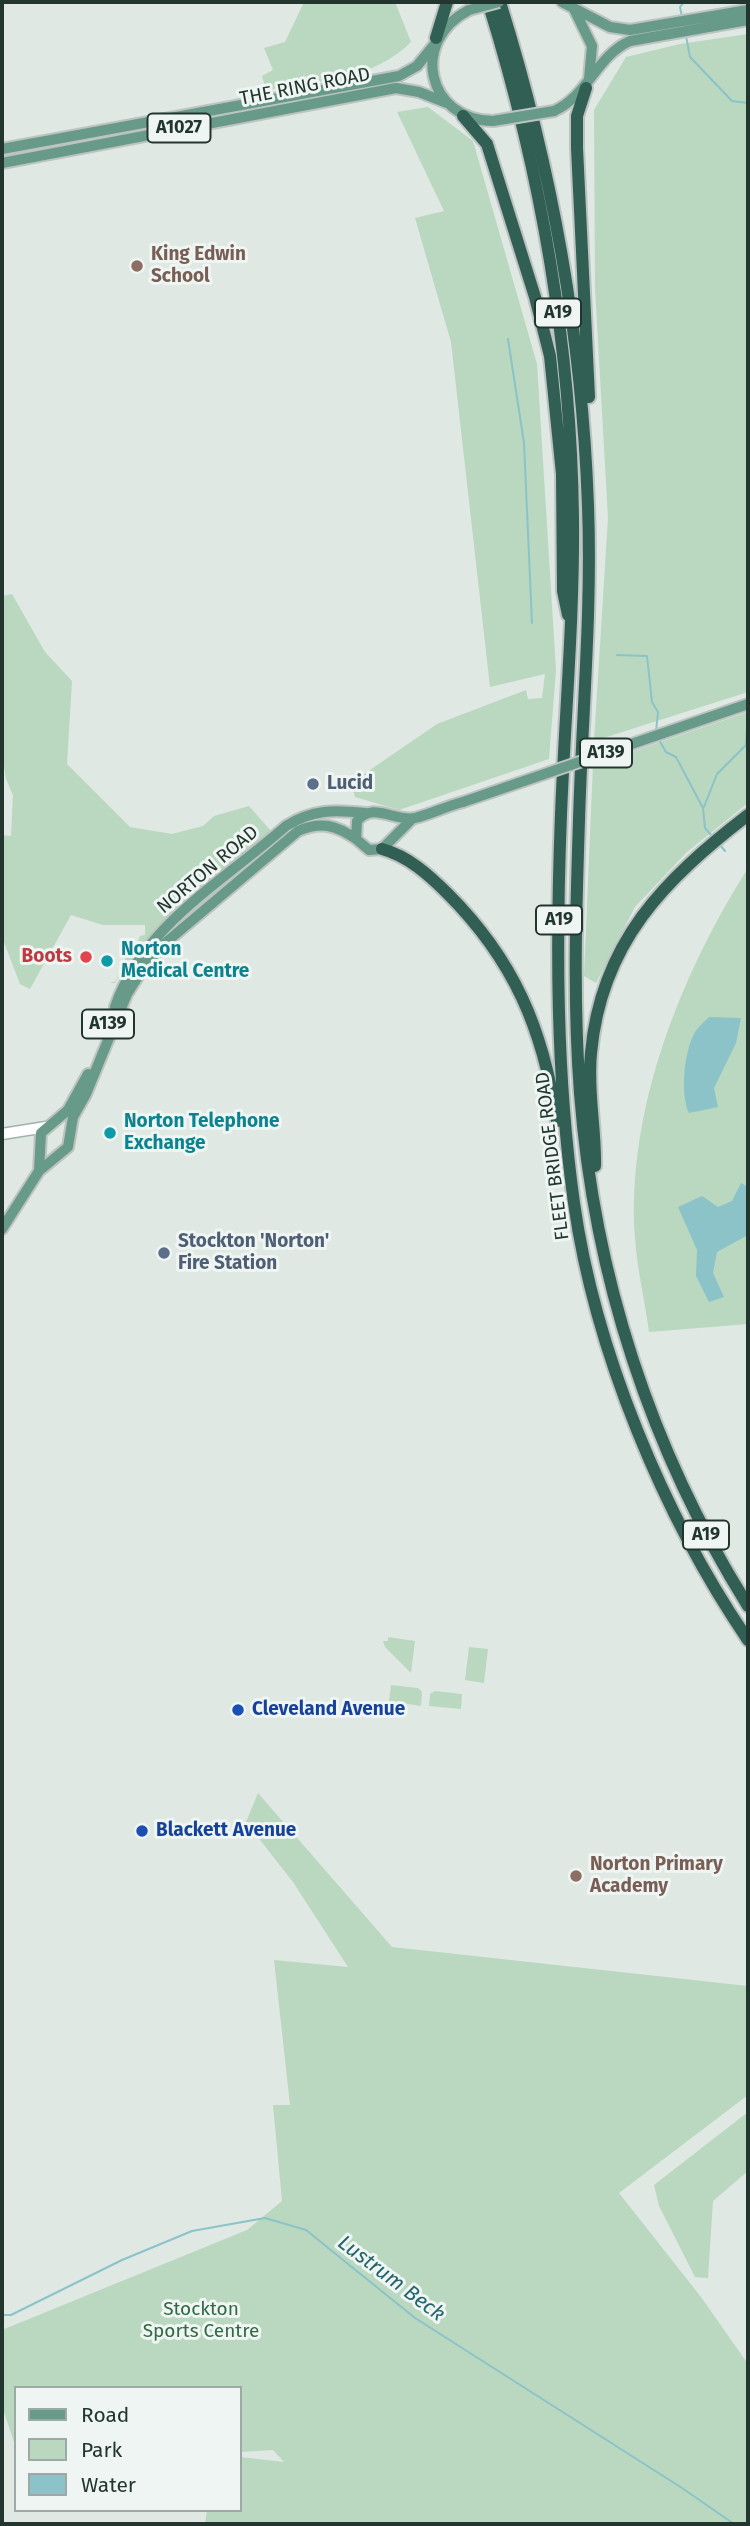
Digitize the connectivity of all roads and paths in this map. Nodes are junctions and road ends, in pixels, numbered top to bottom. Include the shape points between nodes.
1 (447, 2) edge
2 (488, 2) edge
3 (500, 2) edge
4 (567, 4) edge
5 (748, 10) edge
6 (748, 20) edge
7 (692, 26) junction
8 (673, 29) junction
9 (435, 41) junction
10 (587, 86) junction
11 (447, 103) junction
12 (463, 116) junction
13 (2, 149) edge
14 (2, 163) edge
15 (589, 508) junction
16 (572, 633) junction
17 (748, 704) edge
18 (365, 813) junction
19 (384, 814) junction
20 (748, 815) edge
21 (412, 818) junction
22 (356, 839) junction
23 (387, 845) junction
24 (50, 1125) junction
25 (30, 1131) junction
26 (70, 1131) junction
27 (2, 1134) edge
28 (39, 1140) junction
29 (41, 1153) junction
30 (55, 1157) junction
31 (39, 1171) junction
32 (594, 1200) junction
33 (574, 1207) junction
34 (2, 1229) edge
35 (748, 1606) edge
36 (748, 1640) edge

1 - 9 highway
2 - 16 highway, A19 via 530,156 556,301 570,444
3 - 9 main road, A1027, bridge via 469,10 446,25
3 - 15 highway, A19 via 557,225 582,402
4 - 8 main road, A1027 via 610,27
4 - 10 main road, A1027 via 587,29 592,46
5 - 7 main road, A1027
6 - 7 main road, A1027
7 - 8 main road, A1027
8 - 10 main road, A1027 via 618,46
9 - 11 main road, A1027 via 434,74
9 - 13 main road, THE RING ROAD / A1027 via 416,66 399,76
10 - 12 main road, A1027, bridge via 554,111 494,121
10 - 15 highway, A19 via 577,116 577,148 593,453
11 - 12 main road, A1027
11 - 14 main road, THE RING ROAD / A1027 via 396,88
12 - 16 highway, A19 via 483,137 491,155 550,356 562,474 563,591
15 - 32 highway, FLEET BRIDGE ROAD / A19 via 576,976 580,1093
16 - 33 highway, FLEET BRIDGE ROAD / A19 via 558,961 563,1102
17 - 21 main road, A139, bridge
18 - 19 main road, A139
18 - 22 main road via 357,821
18 - 24 main road, NORTON ROAD / A139 via 320,810 302,816 150,942 127,976 77,1096
19 - 21 main road, A139
19 - 23 main road via 392,823
20 - 32 highway, A19 via 648,905 629,933 603,990 590,1055
21 - 23 main road, A139
22 - 23 main road, A139 via 369,850
22 - 26 main road, NORTON ROAD / A139 via 341,828 322,824 298,831 164,944 127,994
23 - 33 highway via 432,879 498,951 534,1023 553,1092
24 - 25 main road
24 - 26 main road via 64,1124
24 - 28 main road, A139
25 - 27 main road
25 - 28 main road
26 - 30 main road, A139 via 68,1147
28 - 29 main road, A139
29 - 30 main road
29 - 31 main road, A139
30 - 31 main road, A139
31 - 34 main road, A139
32 - 35 highway, FLEET BRIDGE ROAD / A19 via 622,1330 649,1408 693,1510
33 - 36 highway, FLEET BRIDGE ROAD / A19 via 597,1305 640,1435 692,1547

